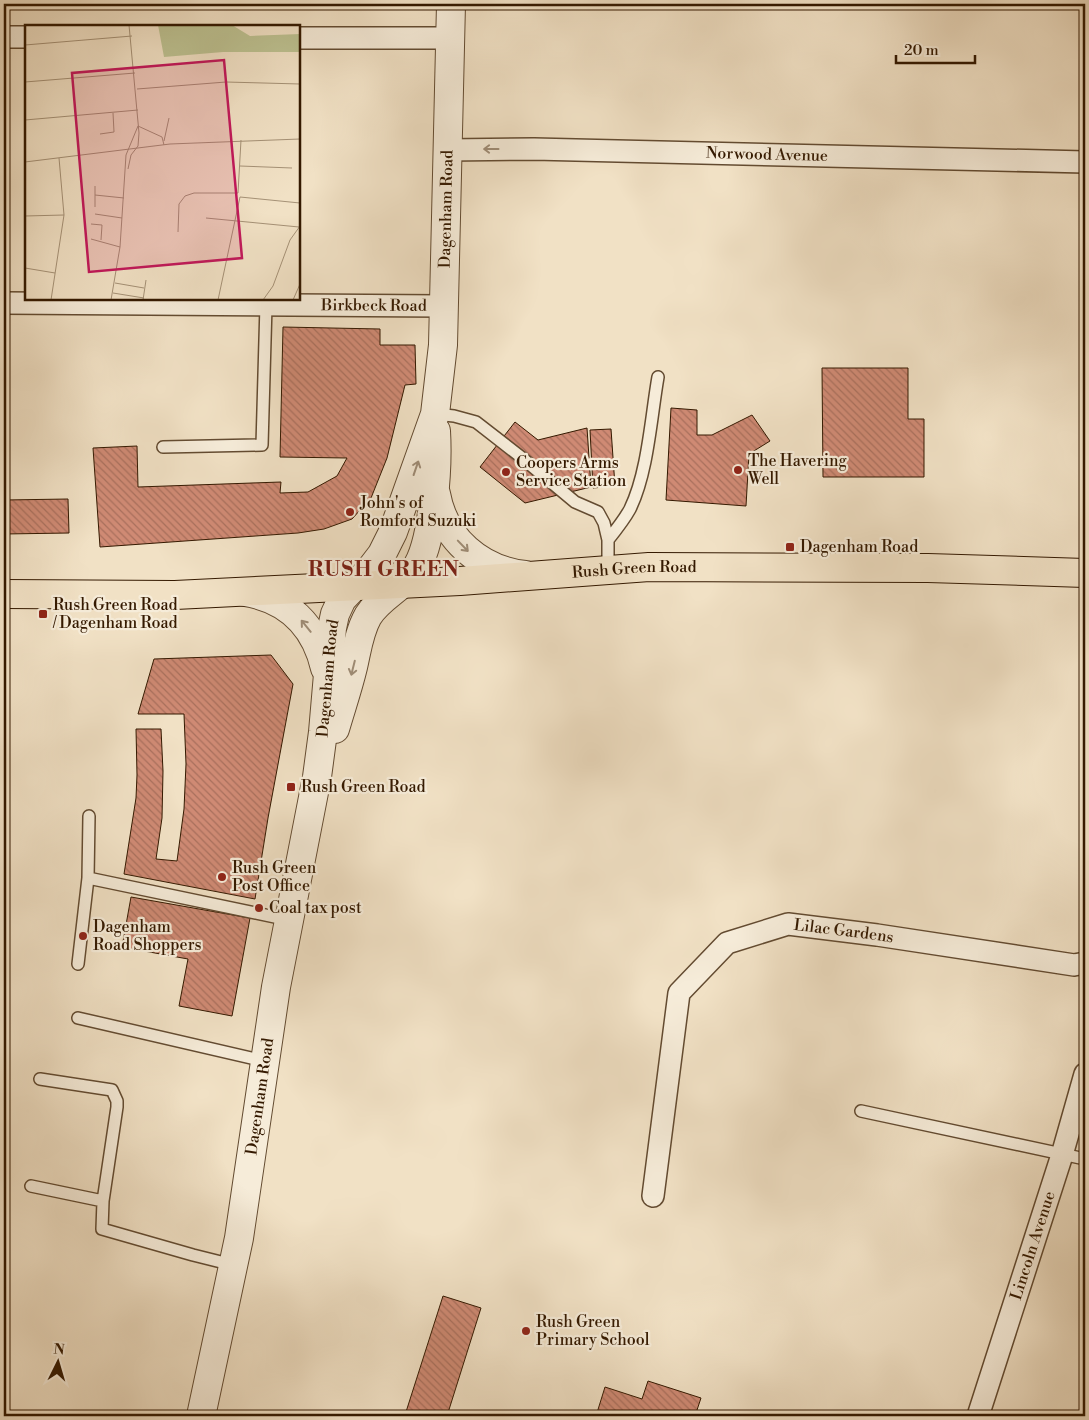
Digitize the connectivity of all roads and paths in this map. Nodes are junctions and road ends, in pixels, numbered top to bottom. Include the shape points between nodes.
1 (451, 4) edge
2 (4, 37) edge
3 (25, 37) edge
4 (300, 38) edge
5 (450, 38) junction
6 (448, 150) junction
7 (1085, 162) edge
8 (4, 303) edge
9 (266, 305) junction
10 (444, 306) junction
11 (658, 377) dead end
12 (434, 414) junction
13 (163, 447) dead end
14 (434, 488) junction
15 (392, 532) junction
16 (608, 540) junction
17 (608, 569) junction
18 (1085, 573) edge
19 (531, 576) junction
20 (402, 584) junction
21 (353, 586) junction
22 (239, 591) junction
23 (4, 594) edge
24 (361, 631) junction
25 (327, 687) junction
26 (317, 777) junction
27 (89, 816) dead end
28 (88, 878) junction
29 (289, 920) junction
30 (1085, 963) edge
31 (78, 964) dead end
32 (78, 1018) dead end
33 (264, 1061) junction
34 (1085, 1074) edge
35 (40, 1079) dead end
36 (861, 1111) dead end
37 (1062, 1156) junction
38 (1085, 1160) edge
39 (31, 1186) dead end
40 (653, 1196) dead end
41 (103, 1201) junction
42 (234, 1265) junction
43 (201, 1416) edge
44 (978, 1416) edge

1 - 5 street, Dagenham Road
2 - 3 street
4 - 5 street
5 - 6 street, Dagenham Road
7 -> 6 street, Norwood Avenue via 534,149
6 - 10 street, Dagenham Road
8 - 9 street, Birkbeck Road
9 - 10 street, Birkbeck Road
9 - 13 lane via 262,445
10 - 12 street, Dagenham Road via 443,345
11 - 16 lane via 643,470 636,493 623,521
12 - 14 street, Dagenham Road via 437,463
15 -> 12 street, Dagenham Road
12 - 16 lane via 476,422 574,502 598,512
14 -> 19 street via 446,526 467,551 497,569
14 - 20 street, Dagenham Road via 422,558
15 - 20 street, Dagenham Road via 392,559
15 - 21 street, Dagenham Road via 382,554
16 - 17 lane
17 - 18 main road, Rush Green Road via 918,568
17 - 19 main road, Rush Green Road
19 - 20 main road, Rush Green Road
20 - 21 main road, Rush Green Road
20 - 24 street, Dagenham Road via 378,604
21 - 22 main road, Rush Green Road
21 - 24 street, Dagenham Road via 362,608
21 - 25 street, Dagenham Road via 335,614
22 - 23 main road, Rush Green Road via 175,595
25 -> 22 street via 322,652 307,626 278,602 259,594
24 -> 26 street, Dagenham Road via 342,705
25 - 26 street, Dagenham Road
26 - 29 street, Dagenham Road
27 - 28 lane
28 - 29 lane
28 - 31 lane
29 - 33 street, Dagenham Road
30 - 40 street, Lilac Gardens via 1074,965 788,924 727,943 679,993
32 - 33 lane
33 - 42 street, Dagenham Road
34 - 37 street, Lincoln Avenue
35 - 41 lane via 112,1090 116,1096
36 - 37 lane
37 - 38 lane
37 - 44 street, Lincoln Avenue
39 - 41 lane
41 - 42 lane via 102,1230
42 - 43 street, Dagenham Road

